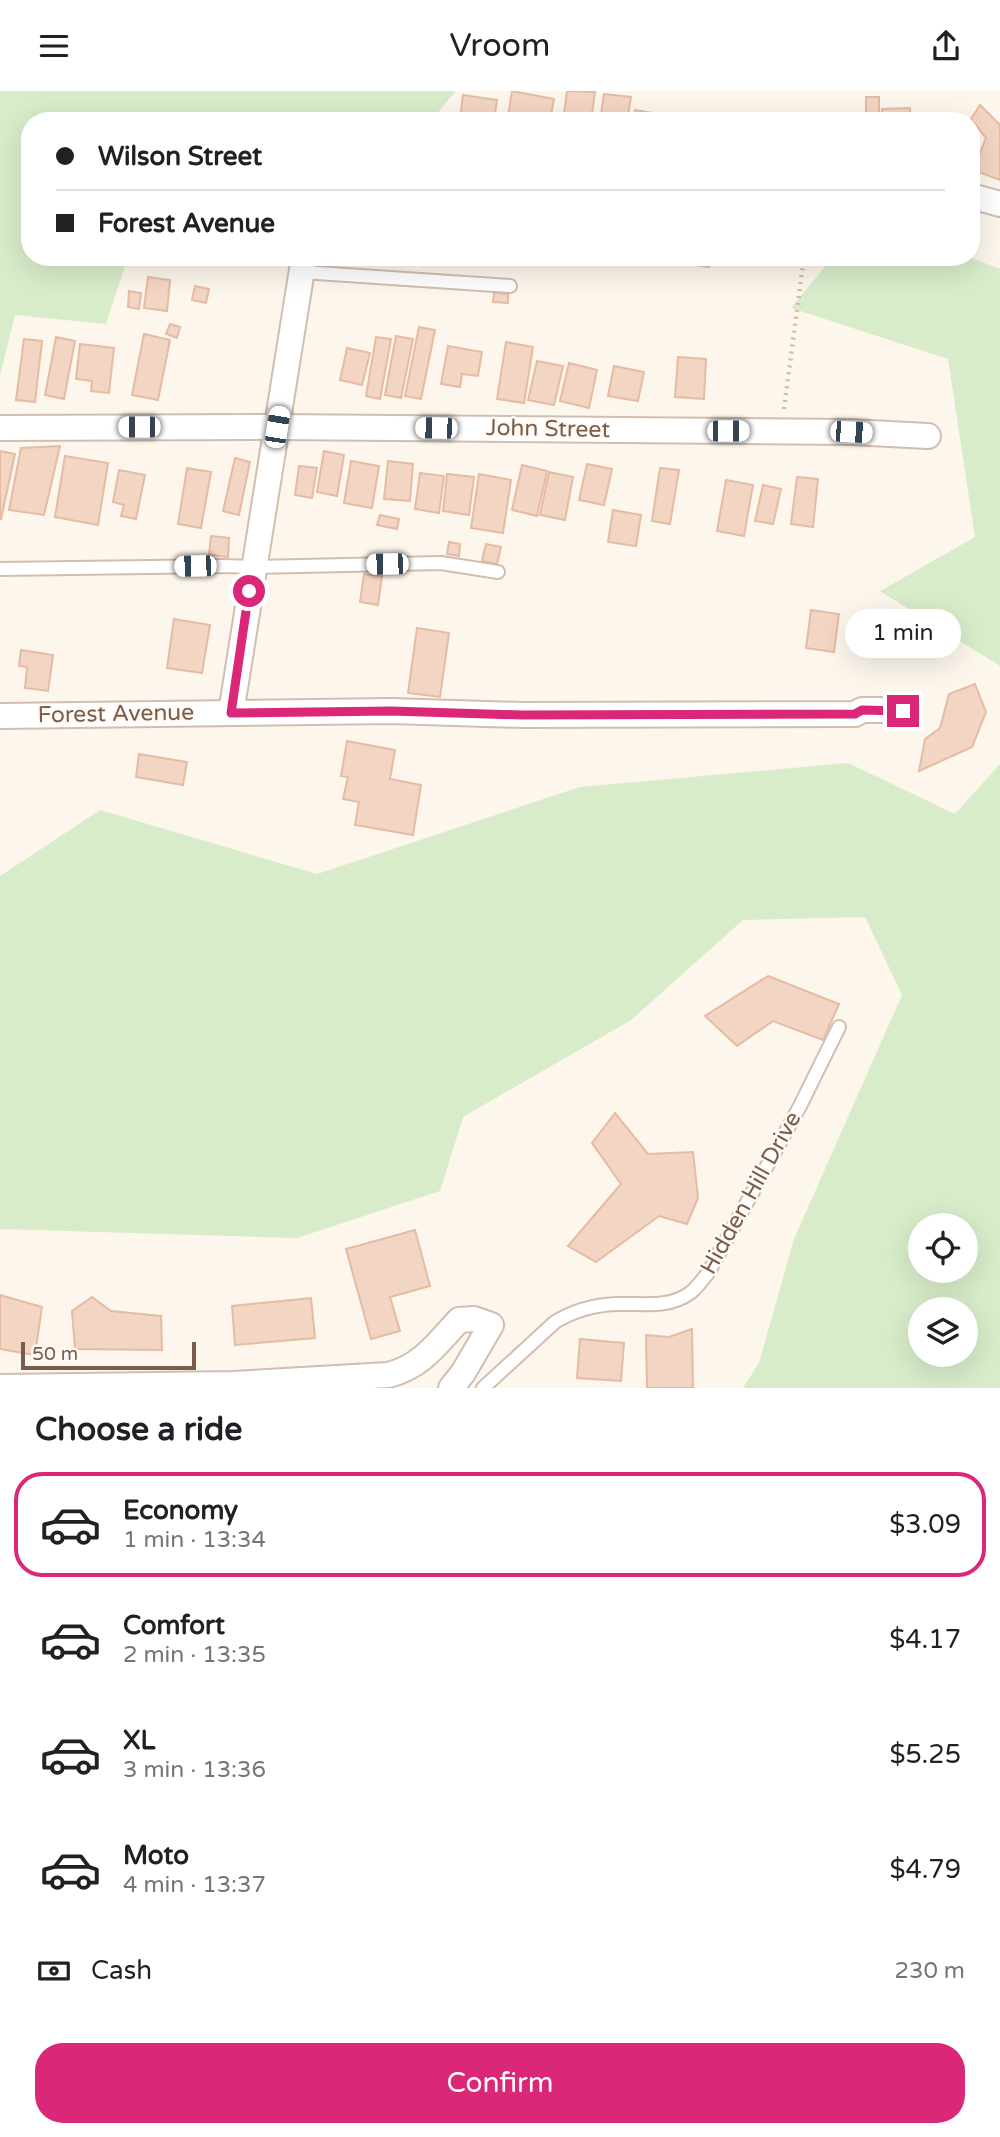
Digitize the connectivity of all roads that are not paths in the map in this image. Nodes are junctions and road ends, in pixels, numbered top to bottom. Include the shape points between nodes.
1 (980, 198) edge
2 (1000, 204) edge
3 (303, 266) edge
4 (322, 266) edge
5 (510, 286) dead end
6 (277, 427) junction
7 (0, 428) edge
8 (928, 436) dead end
9 (253, 567) junction
10 (0, 569) edge
11 (498, 572) dead end
12 (903, 711) dead end
13 (231, 713) junction
14 (0, 716) edge
15 (839, 1027) dead end
16 (0, 1387) edge
17 (451, 1388) edge
18 (484, 1388) edge

1 - 2 street
3 - 6 street
4 - 5 lane
6 - 7 street, John Street
6 - 8 street, John Street
6 - 9 street
9 - 10 lane
9 - 11 lane via 441,563
9 - 13 street
12 - 13 street, Forest Avenue via 799,715
13 - 14 street, Forest Avenue
15 - 18 lane, Hidden Hill Drive via 708,1273 691,1292 658,1305 593,1306 566,1315
16 - 17 street via 233,1384 388,1375 420,1361 459,1320 491,1325

